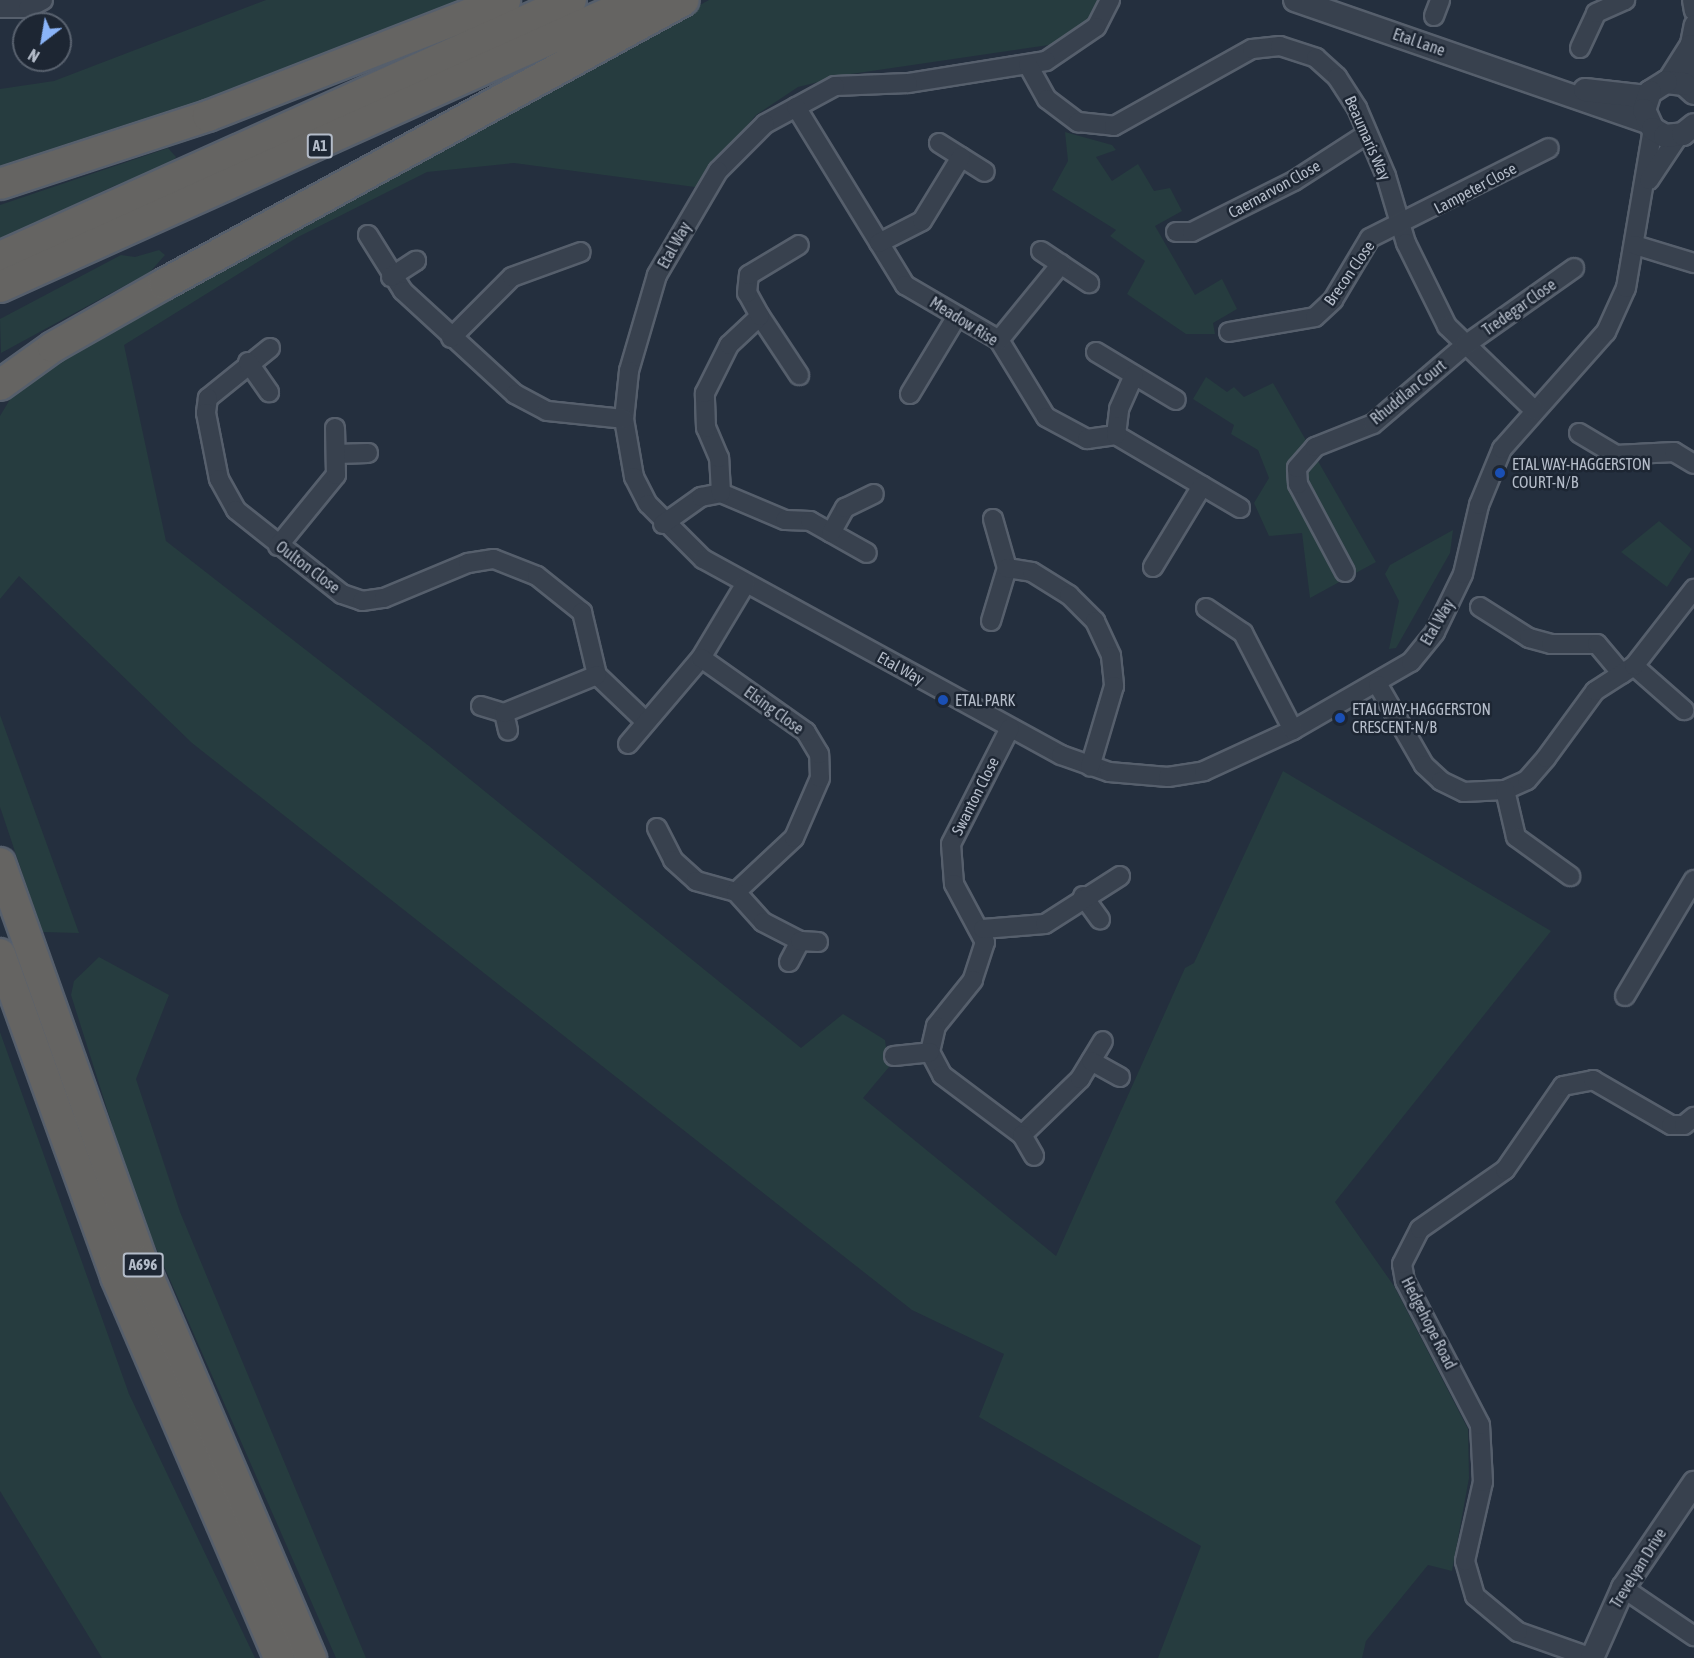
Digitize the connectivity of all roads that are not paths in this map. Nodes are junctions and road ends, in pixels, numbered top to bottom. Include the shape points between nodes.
1 (43, 0) edge
2 (505, 0) edge
3 (571, 0) edge
4 (637, 0) edge
5 (684, 0) edge
6 (1110, 0) edge
7 (1295, 0) edge
8 (1625, 0) edge
9 (1692, 0) edge
10 (0, 8) edge
11 (1694, 11) edge
12 (1694, 24) edge
13 (1690, 44) junction
14 (1580, 48) dead end
15 (1028, 65) junction
16 (1666, 82) junction
17 (1542, 85) junction
18 (1692, 91) edge
19 (1647, 97) junction
20 (796, 107) junction
21 (1650, 125) junction
22 (1688, 132) edge
23 (1366, 134) junction
24 (939, 143) dead end
25 (1549, 148) dead end
26 (961, 157) junction
27 (985, 172) dead end
28 (1648, 181) junction
29 (0, 184) edge
30 (1400, 227) junction
31 (1176, 232) dead end
32 (368, 235) dead end
33 (879, 243) junction
34 (799, 245) dead end
35 (1635, 245) junction
36 (1041, 251) dead end
37 (581, 252) dead end
38 (0, 257) edge
39 (416, 261) dead end
40 (1694, 263) edge
41 (1061, 264) junction
42 (1574, 268) dead end
43 (391, 277) junction
44 (1089, 283) dead end
45 (0, 287) edge
46 (760, 316) junction
47 (957, 316) junction
48 (1229, 332) dead end
49 (451, 338) junction
50 (999, 340) junction
51 (1464, 346) junction
52 (270, 348) dead end
53 (1096, 352) dead end
54 (248, 362) junction
55 (799, 375) dead end
56 (1134, 375) junction
57 (0, 385) edge
58 (269, 392) dead end
59 (910, 394) dead end
60 (1176, 400) dead end
61 (1535, 411) junction
62 (624, 419) junction
63 (335, 428) dead end
64 (1579, 432) dead end
65 (1116, 435) junction
66 (368, 453) dead end
67 (336, 454) junction
68 (1694, 464) edge
69 (1203, 486) junction
70 (722, 493) junction
71 (874, 494) dead end
72 (1240, 508) dead end
73 (993, 519) dead end
74 (663, 524) junction
75 (831, 533) junction
76 (278, 546) junction
77 (867, 553) dead end
78 (1153, 567) dead end
79 (1007, 568) junction
80 (1345, 572) dead end
81 (746, 583) junction
82 (1694, 589) edge
83 (1480, 607) dead end
84 (1206, 608) dead end
85 (991, 621) dead end
86 (701, 657) junction
87 (1628, 670) junction
88 (597, 675) junction
89 (1378, 685) junction
90 (481, 705) dead end
91 (1684, 710) dead end
92 (504, 713) junction
93 (646, 723) junction
94 (1010, 728) junction
95 (1293, 730) junction
96 (508, 731) dead end
97 (628, 744) dead end
98 (1090, 767) junction
99 (1505, 789) junction
100 (657, 828) dead end
101 (0, 863) edge
102 (1120, 876) dead end
103 (1570, 876) dead end
104 (1694, 880) edge
105 (736, 892) junction
106 (1083, 896) junction
107 (1100, 919) dead end
108 (983, 929) junction
109 (0, 954) edge
110 (789, 962) dead end
111 (1625, 996) dead end
112 (1103, 1041) dead end
113 (930, 1052) junction
114 (894, 1056) dead end
115 (1092, 1062) junction
116 (1120, 1077) dead end
117 (1694, 1117) edge
118 (1022, 1135) junction
119 (1034, 1156) dead end
120 (1694, 1483) edge
121 (1623, 1588) junction
122 (1694, 1636) edge
123 (279, 1658) edge
124 (311, 1658) edge
125 (1592, 1658) edge

1 - 10 street via 28,8
2 - 29 highway via 208,116
3 - 38 highway, A1
4 - 45 highway, A1
5 - 57 highway via 154,290
6 - 15 street, Etal Way via 1096,27 1046,61
7 - 17 street, Etal Lane
8 - 14 street via 1596,13
9 - 11 street
12 - 13 street
13 - 16 street
13 - 18 street
15 - 20 street, Etal Way via 908,83 835,86
15 - 23 street, Beaumaris Way via 1047,99 1078,122 1114,126 1252,49 1280,46 1316,58 1337,77
16 - 18 street
16 - 19 street
17 - 19 street, Etal Lane
17 - 21 street, Etal Lane
19 - 21 street
20 - 33 street, Meadow Rise
20 - 62 street, Etal Way via 765,124 718,171 680,232 643,315
21 - 22 street, Etal Lane
21 - 28 street, Etal Way
22 - 28 street, Etal Way
23 - 30 street, Beaumaris Way via 1386,176
23 - 31 street, Caernarvon Close via 1294,181 1192,232
24 - 26 street
25 - 30 street, Lampeter Close
26 - 27 street
26 - 33 street via 922,221
28 - 35 street, Etal Way
30 - 48 street, Brecon Close via 1370,238 1333,300 1315,317
30 - 51 street, Beaumaris Way via 1425,288
32 - 43 street
33 - 47 street, Meadow Rise via 905,285
34 - 46 street via 749,275 747,294
35 - 40 street
35 - 61 street, Etal Way via 1626,288 1606,332
36 - 41 street
37 - 49 street via 512,277
39 - 43 street
41 - 44 street
41 - 50 street
42 - 51 street, Tredegar Close
43 - 49 street
46 - 55 street
46 - 70 street via 729,345 705,393 706,428 719,458
47 - 50 street, Meadow Rise
47 - 59 street
49 - 62 street via 515,394 547,411
50 - 65 street, Meadow Rise via 1046,417 1087,438
51 - 61 street, Beaumaris Way
51 - 80 street, Rhuddlan Court via 1373,424 1315,447 1297,468 1298,484
52 - 54 street, Oulton Close
53 - 56 street
54 - 58 street
54 - 76 street, Oulton Close via 218,385 206,413 225,496
56 - 60 street
56 - 65 street via 1119,409
61 - 89 street, Etal Way via 1502,448 1479,505 1463,574 1435,632 1411,662
62 - 74 street, Etal Way via 634,477
63 - 67 street
64 - 68 street via 1616,455 1674,452
65 - 69 street
66 - 67 street
67 - 76 street via 336,475
69 - 72 street
69 - 78 street
70 - 74 street via 701,497
70 - 75 street via 768,514 810,521
71 - 75 street via 845,508
73 - 79 street
74 - 81 street, Etal Way via 703,559
75 - 77 street
76 - 88 street, Oulton Close via 342,594 362,601 384,598 477,562 494,560 537,576 582,612
79 - 85 street
79 - 98 street via 1032,572 1069,595 1095,621 1111,656 1113,686
81 - 86 street
81 - 94 street, Etal Way
82 - 87 street
83 - 87 street via 1529,638 1551,644 1597,644
84 - 95 street via 1243,633
86 - 93 street
86 - 105 street, Elsing Close via 806,732 819,754 820,778 794,838
87 - 91 street
87 - 99 street via 1582,705 1527,780
88 - 92 street
88 - 93 street
89 - 95 street, Etal Way
89 - 99 street via 1424,765 1441,781 1464,792
90 - 92 street
92 - 96 street
93 - 97 street
94 - 98 street, Etal Way
94 - 108 street, Swanton Close via 951,844 954,884
95 - 98 street, Etal Way via 1204,771 1132,777
99 - 103 street via 1515,837
100 - 105 street via 673,860 696,880
101 - 124 highway, A696 via 142,1262
102 - 106 street
104 - 111 street
105 - 110 street via 763,922 809,941
106 - 107 street
106 - 108 street via 1045,924
108 - 113 street via 982,960 936,1026
109 - 123 highway, A696 via 116,1277
112 - 115 street
113 - 114 street
113 - 118 street via 942,1075
115 - 116 street
115 - 118 street
117 - 125 street, Hedgehope Road via 1684,1125 1671,1125 1593,1080 1563,1086 1505,1170 1420,1229 1402,1264 1405,1281 1480,1425 1483,1482 1465,1561 1475,1596 1518,1632
118 - 119 street
120 - 121 street, Trevelyan Drive
121 - 122 street
121 - 125 street, Trevelyan Drive

